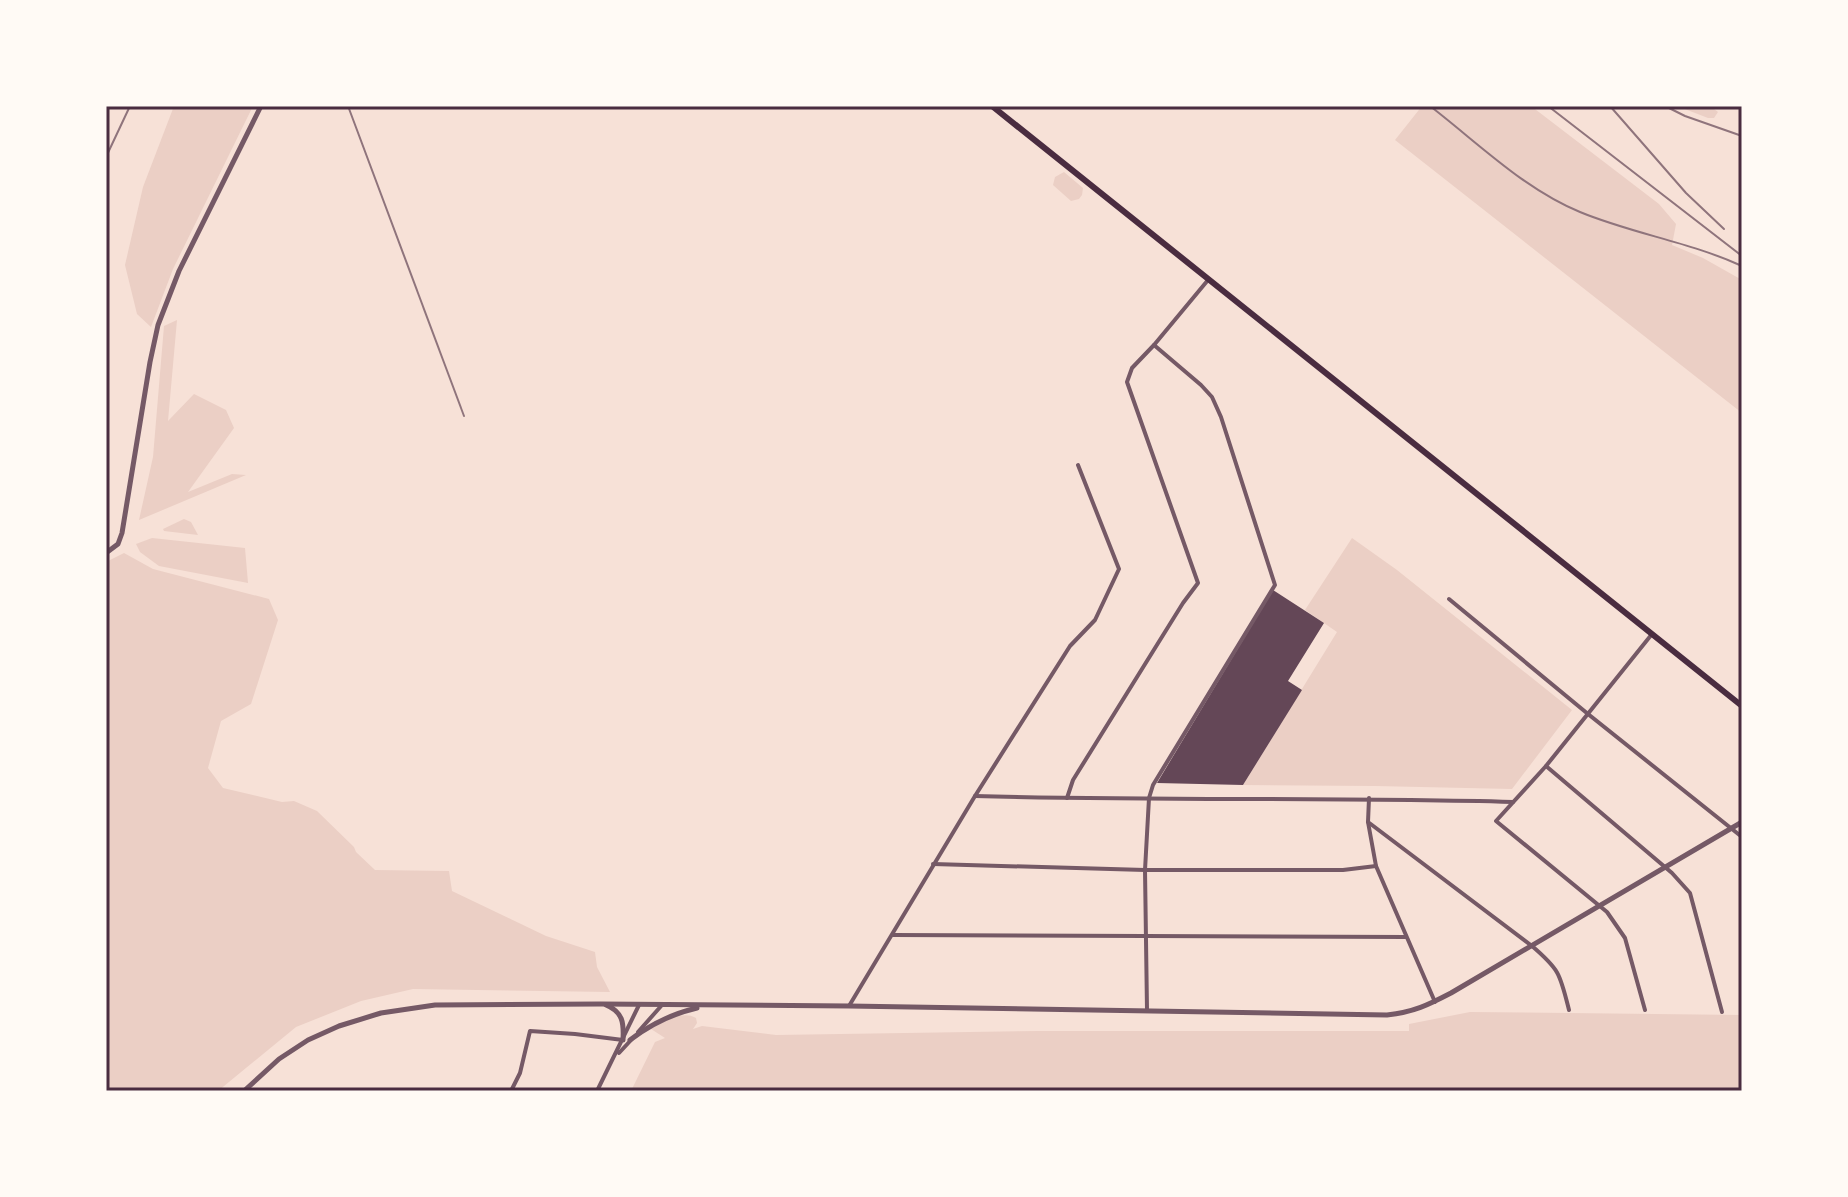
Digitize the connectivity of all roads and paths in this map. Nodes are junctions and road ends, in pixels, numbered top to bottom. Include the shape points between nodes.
1 (261, 106) edge
2 (992, 106) edge
3 (1208, 280) junction
4 (1154, 345) junction
5 (1078, 465) dead end
6 (106, 553) edge
7 (1449, 599) dead end
8 (1652, 634) junction
9 (1742, 706) edge
10 (1588, 714) junction
11 (1546, 766) junction
12 (975, 796) junction
13 (1067, 798) junction
14 (1149, 798) junction
15 (1369, 798) junction
16 (1513, 802) junction
17 (1368, 822) junction
18 (1742, 823) edge
19 (1731, 828) junction
20 (1742, 837) edge
21 (933, 864) junction
22 (1376, 866) junction
23 (1666, 867) junction
24 (1145, 870) junction
25 (1600, 906) junction
26 (891, 935) junction
27 (1146, 936) junction
28 (1406, 937) junction
29 (1532, 946) junction
30 (1435, 1002) junction
31 (601, 1004) junction
32 (639, 1005) junction
33 (662, 1005) junction
34 (704, 1006) junction
35 (849, 1006) junction
36 (1147, 1010) junction
37 (1569, 1010) dead end
38 (1645, 1010) dead end
39 (1722, 1012) dead end
40 (626, 1040) junction
41 (244, 1091) edge
42 (511, 1091) edge
43 (597, 1091) edge

1 - 6 street via 180,268 158,325 122,533
2 - 3 main road
3 - 4 street
3 - 8 main road
4 - 13 street via 1132,368 1127,382 1198,583 1073,780
4 - 14 street via 1212,397 1275,585
5 - 12 street via 1119,569 1095,620 1070,646
7 - 10 street
8 - 9 main road
8 - 10 street
10 - 11 street
10 - 19 street
11 - 16 street
11 - 23 street
12 - 13 street
12 - 21 street
13 - 14 street
14 - 15 street
14 - 24 street
15 - 16 street
15 - 17 street
16 - 25 street via 1496,821
17 - 22 street
17 - 29 street
18 - 19 street
19 - 20 street
19 - 23 street
21 - 24 street
21 - 26 street
22 - 24 street
22 - 28 street
23 - 25 street
23 - 39 street via 1690,893
24 - 27 street
25 - 29 street
25 - 38 street via 1625,938
26 - 27 street
26 - 35 street
27 - 28 street
27 - 36 street
28 - 30 street
29 - 30 street
29 - 37 street via 1560,976
30 - 36 street via 1387,1015
31 - 32 street
31 - 40 street via 623,1019
31 - 41 street via 458,1003 381,1013 308,1040
32 - 33 street
32 - 40 street
33 - 34 street
33 - 40 street
34 - 35 street
34 - 40 street via 673,1014
35 - 36 street
40 - 42 street via 530,1031
40 - 43 street

